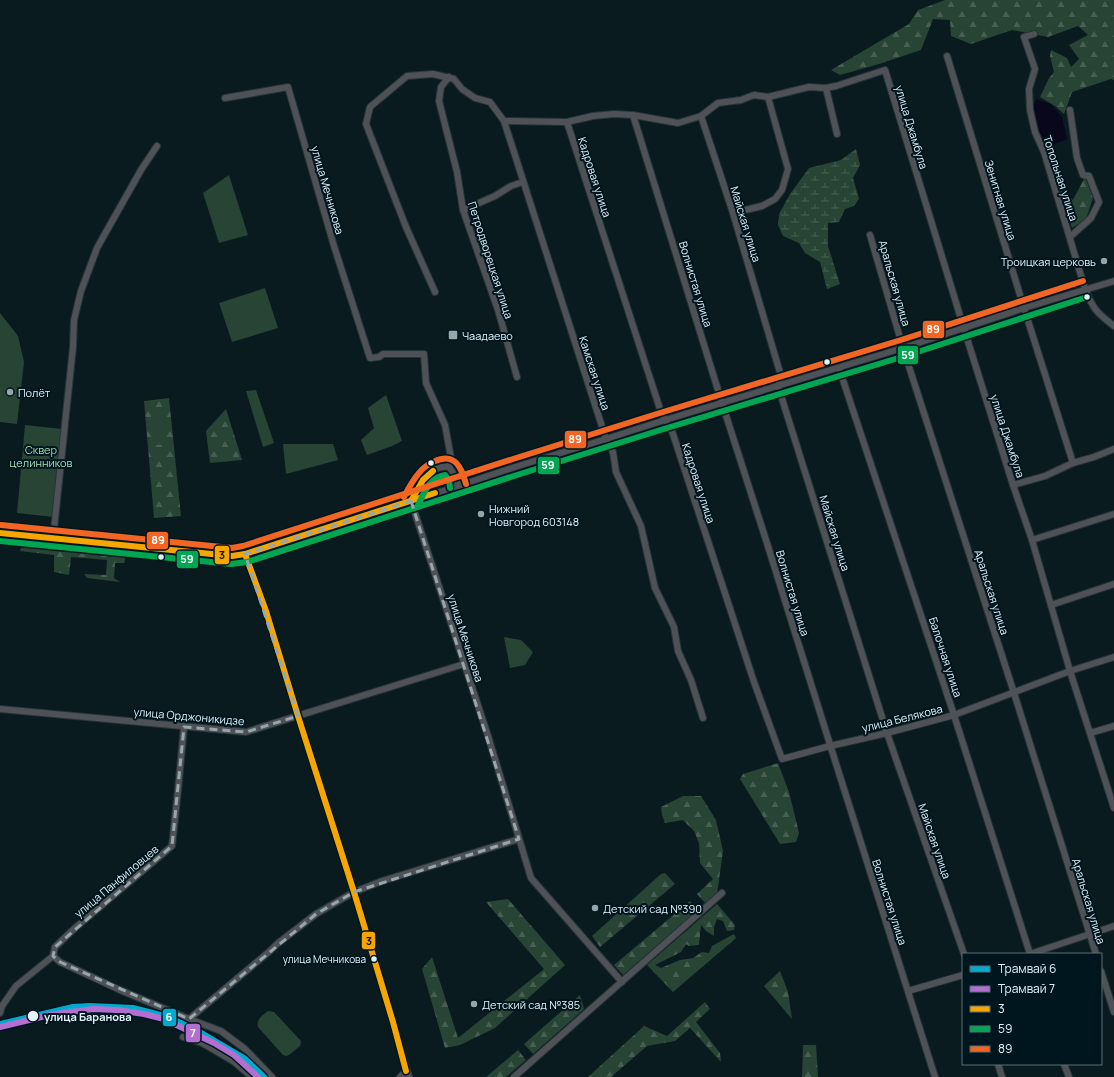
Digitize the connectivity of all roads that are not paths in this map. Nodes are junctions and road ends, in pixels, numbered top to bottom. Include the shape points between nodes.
1 (1034, 34) dead end
2 (947, 56) dead end
3 (449, 77) junction
4 (826, 88) junction
5 (225, 98) dead end
6 (768, 98) junction
7 (1070, 110) dead end
8 (633, 115) junction
9 (701, 116) junction
10 (504, 121) junction
11 (567, 122) junction
12 (838, 134) dead end
13 (157, 146) dead end
14 (523, 182) junction
15 (463, 210) junction
16 (733, 213) junction
17 (870, 235) dead end
18 (1070, 237) junction
19 (1114, 281) edge
20 (1085, 289) junction
21 (435, 292) dead end
22 (1024, 308) junction
23 (1114, 326) edge
24 (963, 327) junction
25 (903, 348) junction
26 (839, 368) junction
27 (517, 376) dead end
28 (778, 386) junction
29 (722, 403) junction
30 (665, 420) junction
31 (606, 439) junction
32 (1114, 449) edge
33 (1073, 463) junction
34 (449, 467) junction
35 (1013, 485) junction
36 (458, 486) junction
37 (412, 501) junction
38 (1114, 514) edge
39 (0, 533) edge
40 (54, 539) junction
41 (1032, 540) junction
42 (245, 554) junction
43 (1114, 584) edge
44 (1051, 605) junction
45 (1114, 658) edge
46 (464, 664) junction
47 (1070, 671) junction
48 (1014, 693) junction
49 (0, 709) edge
50 (954, 715) junction
51 (298, 716) junction
52 (703, 718) dead end
53 (1114, 726) edge
54 (184, 727) junction
55 (887, 733) junction
56 (1090, 734) junction
57 (830, 746) junction
58 (782, 759) joint
59 (1113, 799) edge
60 (1114, 808) edge
61 (519, 839) junction
62 (354, 892) junction
63 (722, 893) dead end
64 (1114, 926) edge
65 (1089, 934) junction
66 (964, 953) edge
67 (1030, 953) edge
68 (1033, 953) edge
69 (1096, 953) edge
70 (53, 956) junction
71 (1102, 974) edge
72 (962, 975) edge
73 (622, 982) junction
74 (908, 991) junction
75 (1114, 1012) edge
76 (0, 1013) edge
77 (189, 1019) junction
78 (183, 1037) dead end
79 (998, 1065) edge
80 (1064, 1065) edge
81 (408, 1074) edge
82 (252, 1077) edge
83 (272, 1077) edge
84 (400, 1077) edge
85 (514, 1077) edge
86 (935, 1077) edge
87 (1002, 1077) edge
88 (1068, 1077) edge

1 - 18 street, Топольная улица via 1024,37 1035,69 1029,89 1030,110
2 - 22 street, Зенитная улица
3 - 10 street, Камская улица via 474,98 490,102
3 - 15 street, Петродворецкая улица via 441,87 439,101 457,172
3 - 21 street via 433,74 407,76 370,106 366,124 406,227
4 - 6 street via 809,87
4 - 12 street
4 - 24 street, улица Джамбула via 885,70
5 - 34 street, улица Мечникова via 288,87 334,246 370,358 383,354 424,354 426,383 445,425
6 - 9 street via 754,95 741,100 718,103
6 - 16 street via 788,170 782,190 762,206
7 - 18 street via 1077,158 1083,175 1088,176 1099,202 1091,218
8 - 9 street via 678,123
8 - 11 street via 592,116
8 - 29 street, Волнистая улица
9 - 16 street, Майская улица
10 - 11 street
10 - 14 street, Камская улица
11 - 30 street, Кадровая улица
13 - 40 street via 97,248 81,291 74,320 73,355
14 - 15 street
14 - 31 street, Камская улица
15 - 27 street, Петродворецкая улица via 498,310
16 - 28 street, Майская улица via 781,376
17 - 25 street, Аральская улица
18 - 20 street, Топольная улица
19 - 20 street
20 - 22 street
20 - 23 street, Топольная улица via 1090,303 1098,314
22 - 24 street
22 - 33 street, Зенитная улица
24 - 25 street
24 - 35 street, улица Джамбула
25 - 26 street
25 - 48 street, Аральская улица
26 - 28 street
26 - 50 street, Балочная улица
28 - 29 street
28 - 55 street, Майская улица
29 - 30 street
29 - 57 street, Волнистая улица
30 - 31 street
30 - 58 street, Кадровая улица via 672,431 754,682
31 - 36 street
31 - 52 street, Камская улица via 613,452 616,472 641,526 655,588 674,627 678,651 691,680
32 - 33 street
33 - 35 street via 1045,476
34 - 36 street via 456,477
34 - 37 street via 438,468 428,474
35 - 41 street, улица Джамбула
36 - 37 street
37 - 42 street
37 - 46 street, улица Мечникова
38 - 41 street
39 - 40 street
40 - 42 street via 232,556
41 - 44 street, улица Джамбула
42 - 51 street
43 - 44 street
44 - 47 street, улица Джамбула
45 - 47 street, улица Белякова
46 - 51 street, улица Орджоникидзе
46 - 61 street, улица Мечникова
47 - 48 street, улица Белякова
47 - 56 street, улица Джамбула
48 - 50 street, улица Белякова
48 - 65 street, Аральская улица
49 - 54 street, улица Орджоникидзе
50 - 55 street, улица Белякова
50 - 67 street, Балочная улица
51 - 54 street, улица Орджоникидзе via 246,732
51 - 62 street
53 - 56 street
54 - 70 street, улица Панфиловцев via 172,846 55,947
55 - 57 street, улица Белякова
55 - 66 street, Майская улица
56 - 59 street, улица Джамбула
57 - 58 street, улица Белякова
57 - 74 street, Волнистая улица
59 - 60 street, улица Джамбула
61 - 62 street
61 - 73 street, улица Мечникова via 531,878
62 - 77 street via 316,914 277,944
62 - 81 street
63 - 73 street
64 - 65 street
65 - 68 street
65 - 69 street, Аральская улица
70 - 76 street via 16,986
70 - 77 street via 66,965
71 - 75 street
72 - 74 street
73 - 85 street
74 - 86 street, Волнистая улица
77 - 83 street via 221,1031 244,1049
78 - 82 street via 202,1043 233,1061
79 - 87 street
80 - 88 street
81 - 84 street

